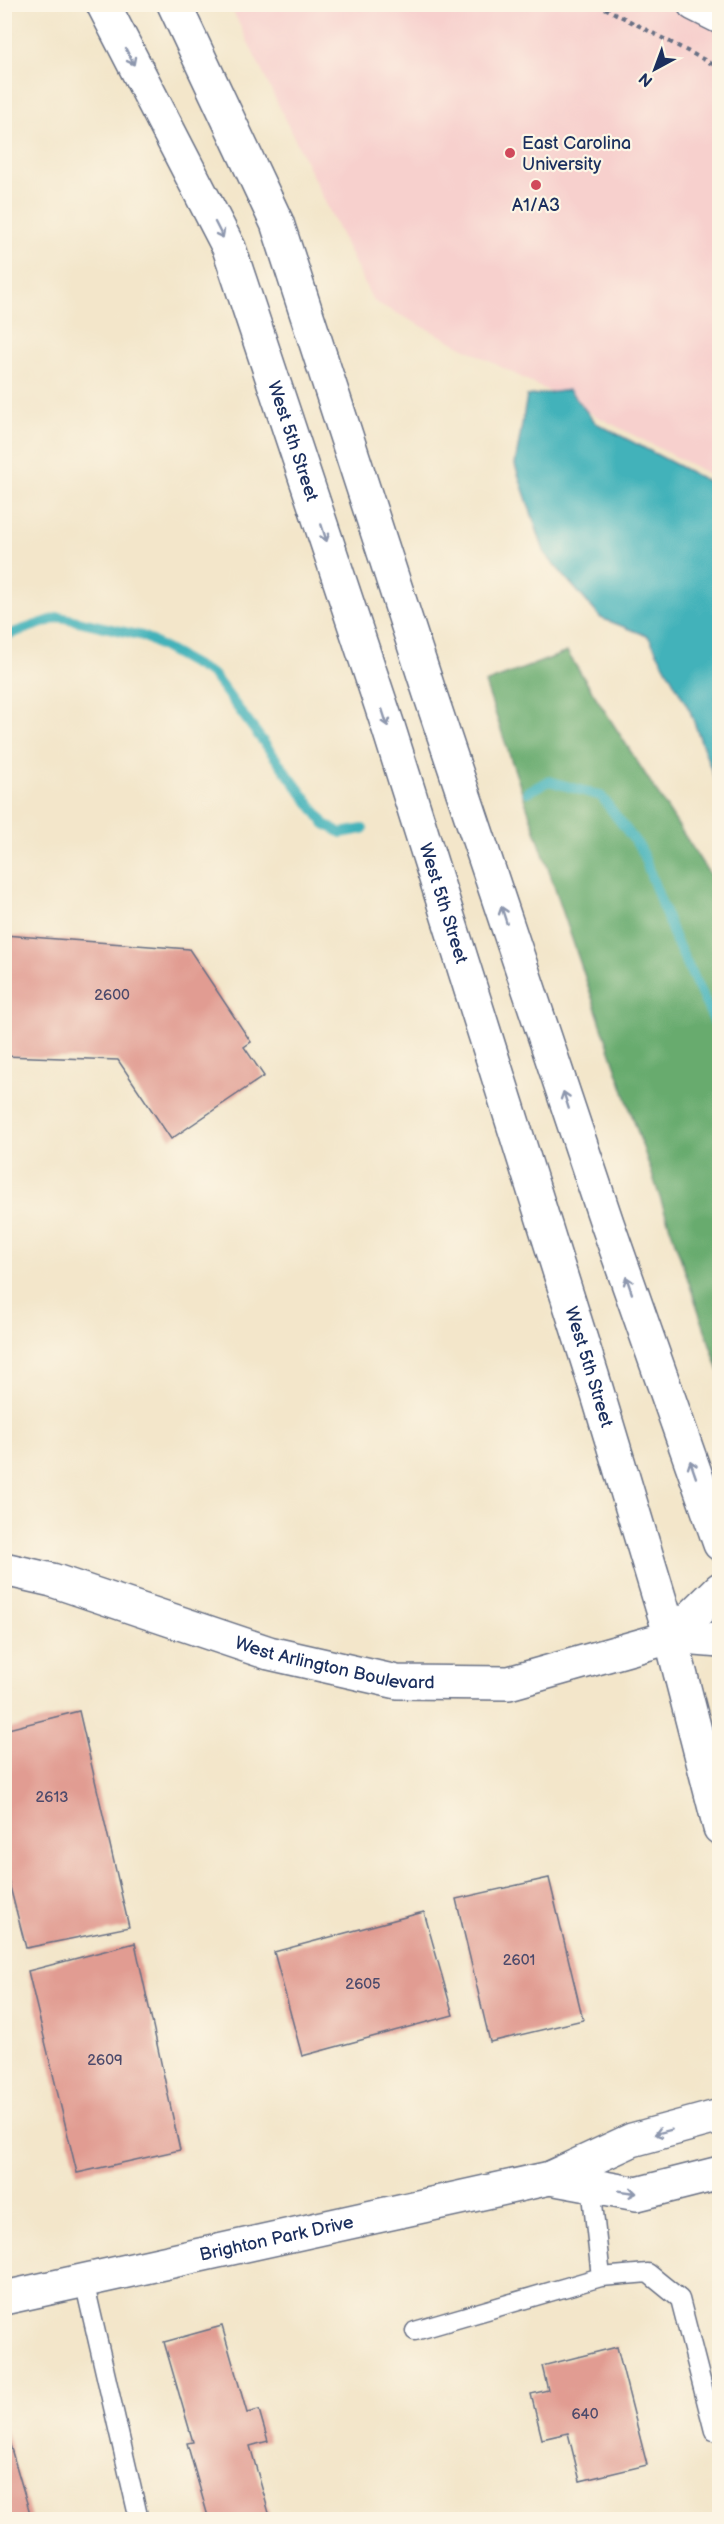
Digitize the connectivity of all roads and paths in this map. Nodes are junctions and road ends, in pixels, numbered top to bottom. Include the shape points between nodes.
1 (103, 4) edge
2 (174, 4) edge
3 (597, 4) edge
4 (694, 4) edge
5 (720, 17) edge
6 (720, 68) edge
7 (720, 1544) edge
8 (4, 1569) edge
9 (720, 1589) edge
10 (671, 1636) junction
11 (720, 1641) edge
12 (720, 1828) edge
13 (720, 2116) edge
14 (720, 2173) edge
15 (550, 2178) junction
16 (591, 2185) junction
17 (601, 2277) junction
18 (84, 2281) junction
19 (4, 2298) edge
20 (415, 2331) dead end
21 (714, 2431) dead end
22 (139, 2520) edge

1 -> 10 main road, West 5th Street via 229,248 388,726
7 -> 2 main road via 603,1211 277,223
3 - 6 path
4 - 5 main road
8 - 10 main road, West Arlington Boulevard via 52,1580 269,1653 397,1682 509,1683
9 - 10 main road, West Arlington Boulevard
10 - 11 main road, West Arlington Boulevard
10 - 12 main road, West 5th Street
13 -> 15 main road, Brighton Park Drive via 632,2140
16 -> 14 main road, Brighton Park Drive via 637,2194
15 - 16 main road, Brighton Park Drive
15 - 18 main road, Brighton Park Drive
16 - 17 lane
17 - 20 lane
17 - 21 lane via 648,2273 680,2299
18 - 19 main road, Brighton Park Drive
18 - 22 lane

